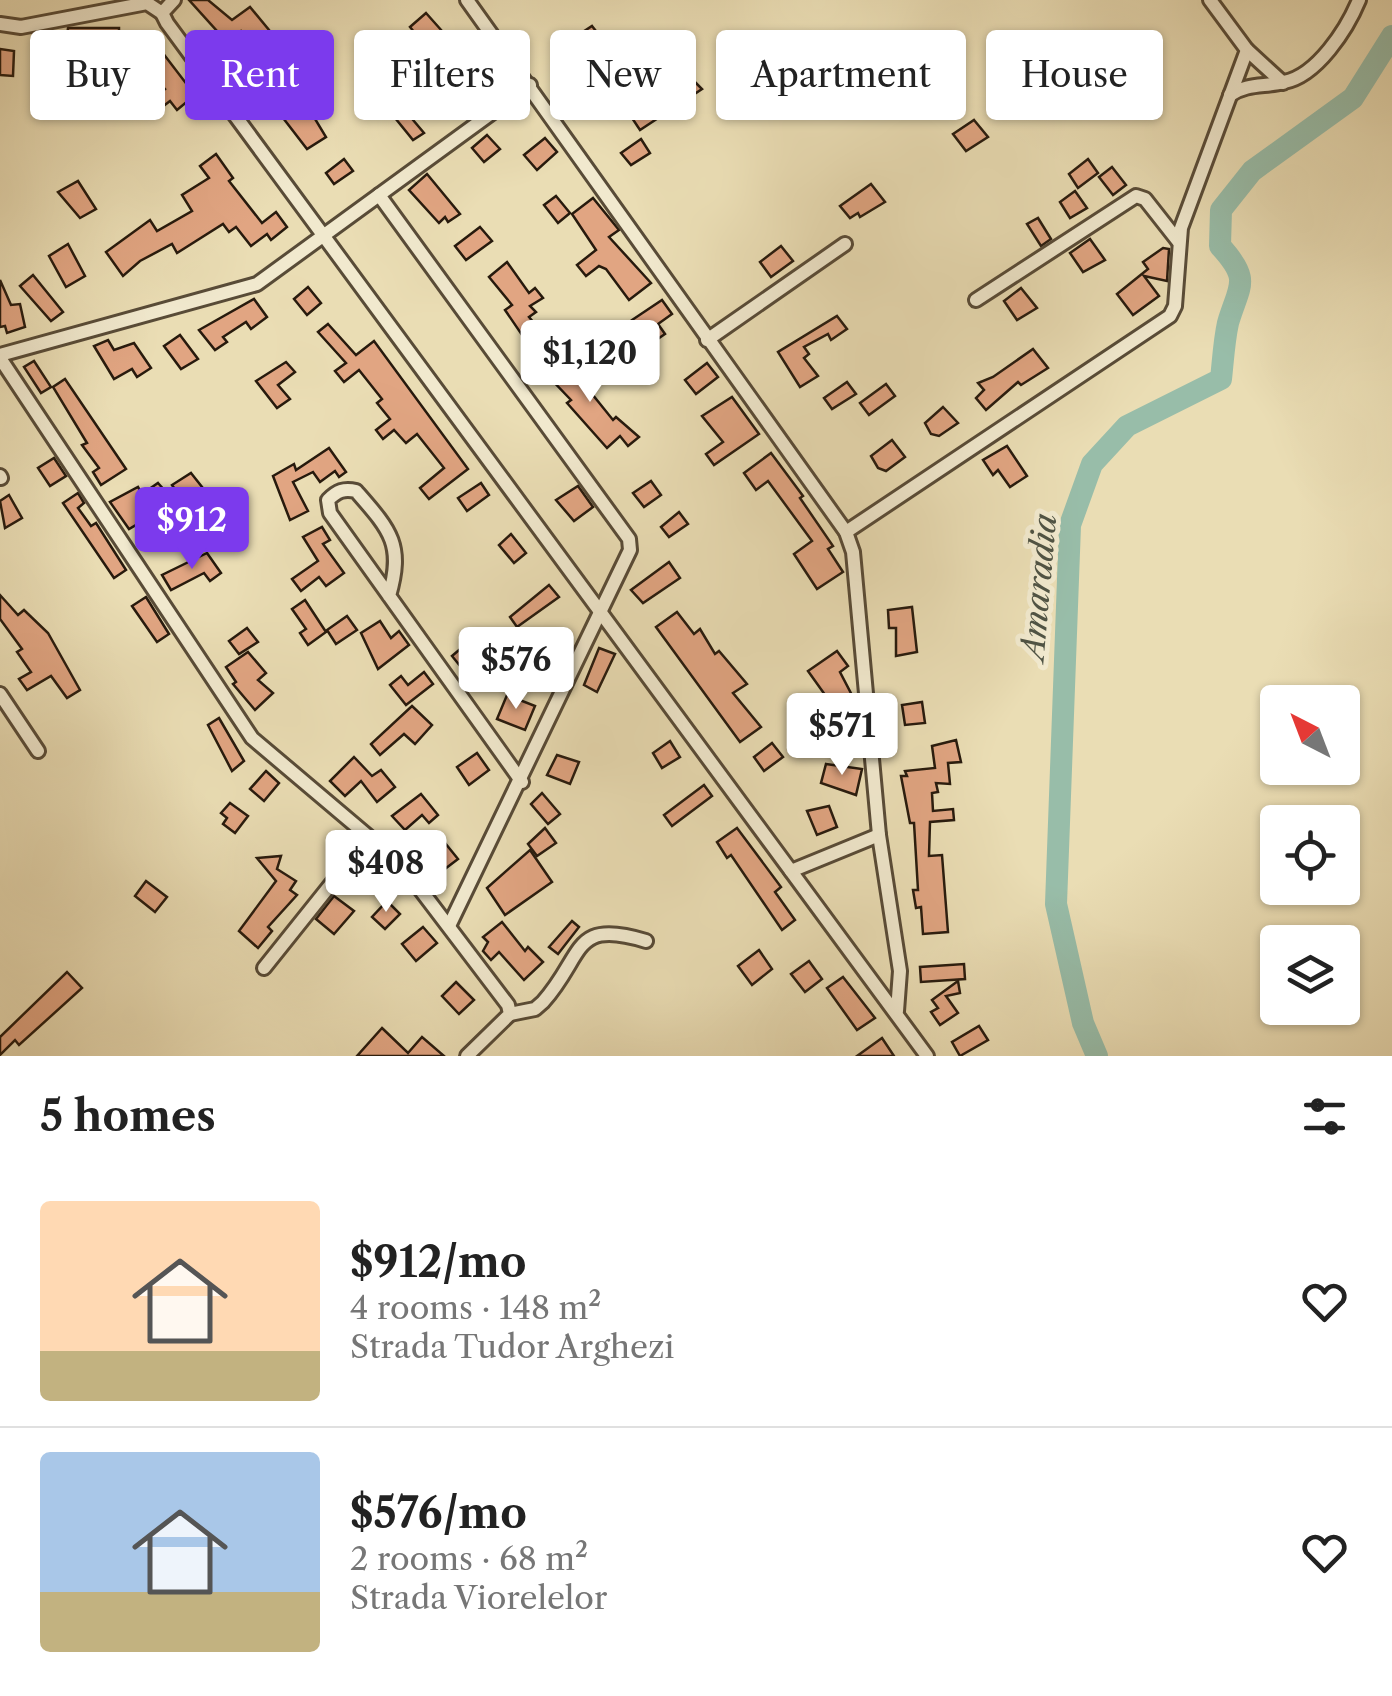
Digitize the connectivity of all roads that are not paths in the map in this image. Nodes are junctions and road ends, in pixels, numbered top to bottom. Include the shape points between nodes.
1 (174, 0) edge
2 (466, 0) edge
3 (1210, 0) edge
4 (1359, 0) edge
5 (162, 12) junction
6 (0, 24) edge
7 (489, 30) edge
8 (1247, 50) junction
9 (1283, 83) junction
10 (530, 85) edge
11 (1228, 97) junction
12 (482, 120) edge
13 (379, 195) junction
14 (320, 236) junction
15 (1178, 241) junction
16 (845, 244) dead end
17 (976, 300) dead end
18 (707, 340) junction
19 (0, 357) edge
20 (846, 532) junction
21 (389, 596) junction
22 (600, 614) junction
23 (0, 694) edge
24 (38, 751) dead end
25 (522, 782) junction
26 (879, 835) junction
27 (393, 856) junction
28 (790, 871) junction
29 (450, 926) junction
30 (646, 941) dead end
31 (264, 968) dead end
32 (897, 1010) junction
33 (510, 1014) junction
34 (467, 1056) edge
35 (927, 1056) edge

1 - 5 street
2 - 7 street
3 - 8 street
4 - 9 street via 1334,42
5 - 6 street via 146,3 21,27
5 - 14 street
8 - 9 street
8 - 11 street
9 - 11 street
10 - 18 street
11 - 15 street
12 - 13 street
13 - 14 street
13 - 22 street via 630,539
14 - 19 street via 257,284
14 - 22 street
15 - 17 street via 1136,196
15 - 20 street via 1175,306 1164,322
16 - 18 street
18 - 20 street
19 - 27 street via 252,738
20 - 26 street
21 - 21 street via 396,544 356,491 346,488 328,500 330,513
21 - 25 street
22 - 25 street
22 - 28 street
23 - 24 street
25 - 29 street
26 - 28 street
26 - 32 street via 900,971
27 - 29 street
27 - 31 street via 348,864
28 - 32 street
29 - 33 street
30 - 33 street via 611,930 591,936 543,1002
32 - 35 street
33 - 34 street

